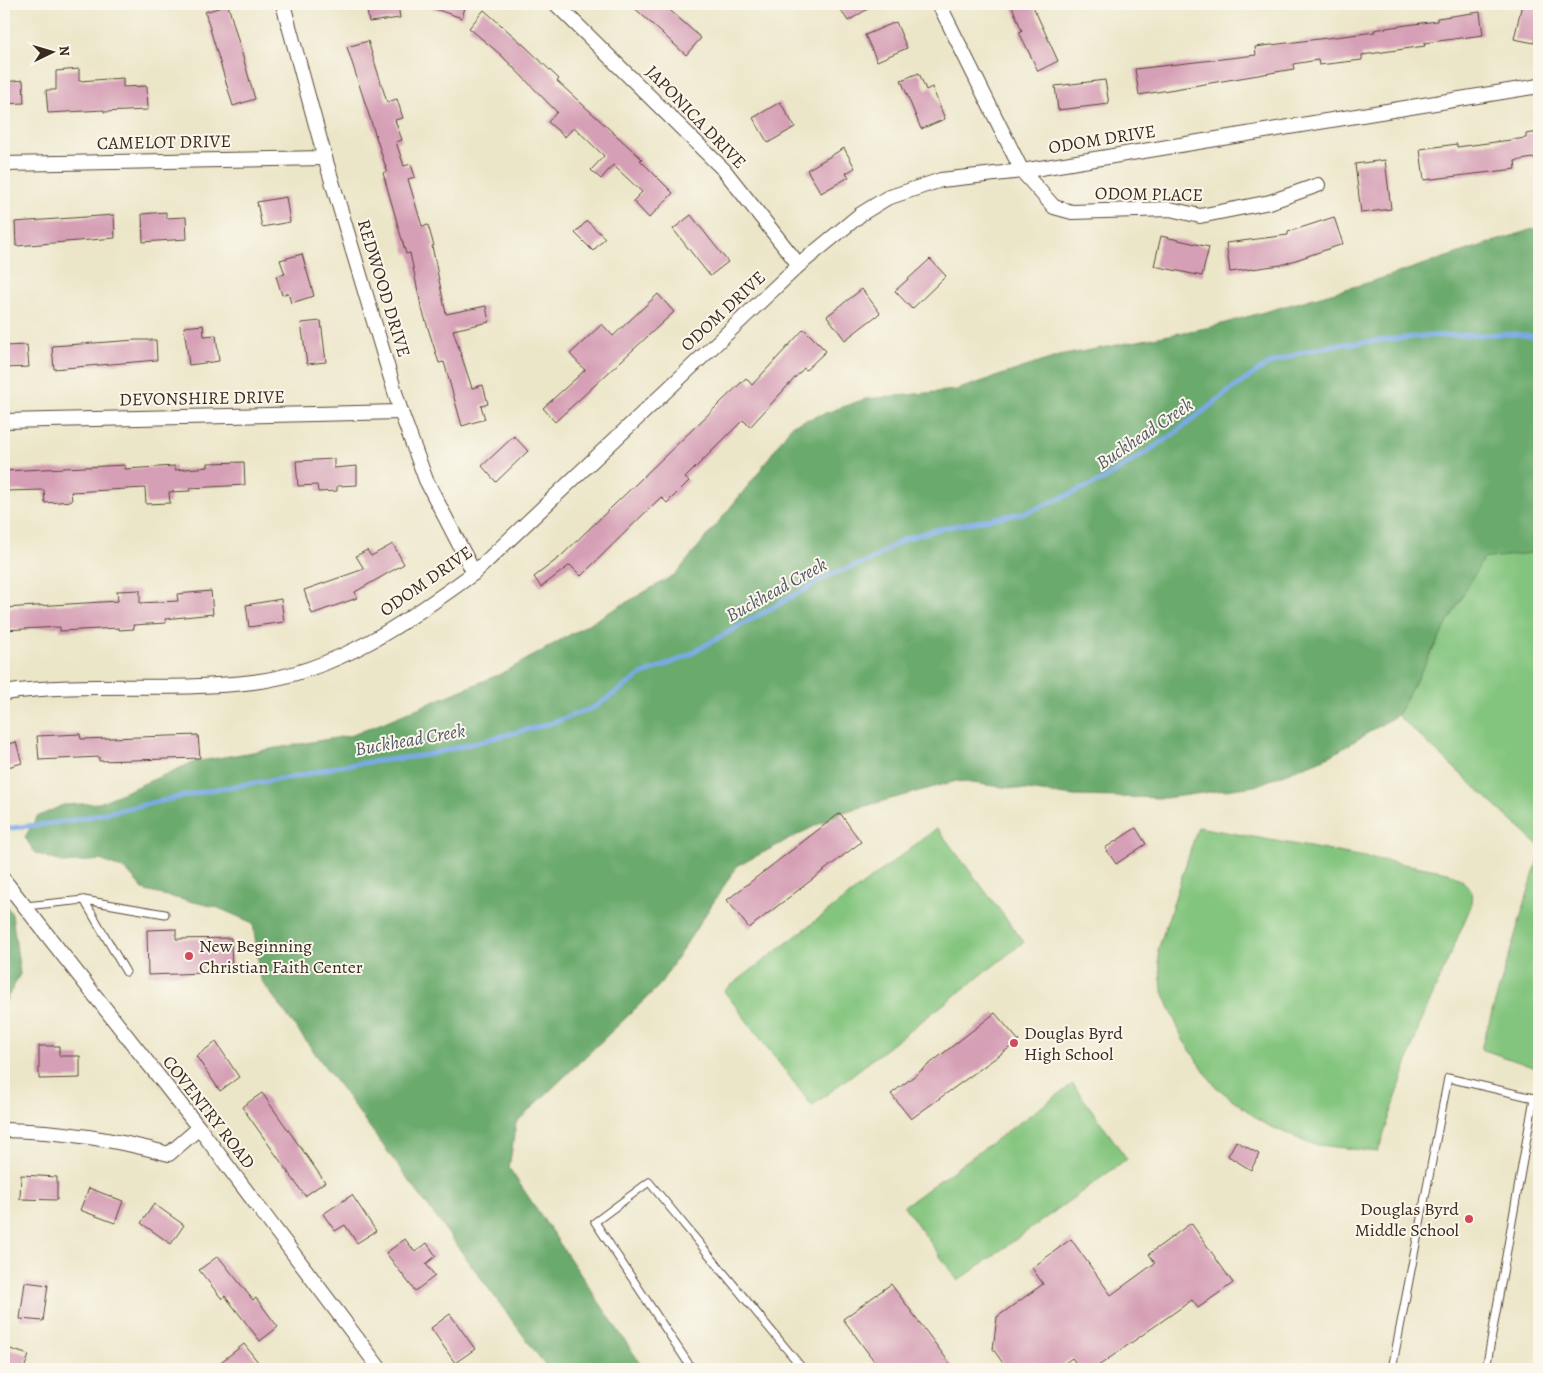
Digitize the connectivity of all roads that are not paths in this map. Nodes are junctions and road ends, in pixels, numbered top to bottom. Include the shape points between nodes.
1 (283, 4) edge
2 (556, 4) edge
3 (939, 4) edge
4 (1539, 86) edge
5 (325, 158) junction
6 (4, 164) edge
7 (1022, 171) junction
8 (1318, 185) dead end
9 (800, 265) junction
10 (401, 412) junction
11 (4, 421) edge
12 (474, 573) junction
13 (4, 692) edge
14 (4, 880) edge
15 (84, 900) junction
16 (24, 906) junction
17 (165, 914) dead end
18 (126, 972) dead end
19 (199, 1128) junction
20 (4, 1130) edge
21 (380, 1369) edge
22 (692, 1369) edge
23 (803, 1369) edge
24 (1392, 1369) edge
25 (1486, 1369) edge

1 - 5 street, REDWOOD DRIVE
2 - 9 street, JAPONICA DRIVE via 724,170
3 - 7 street, ODOM PLACE
4 - 7 street, ODOM DRIVE
5 - 6 street, CAMELOT DRIVE
5 - 10 street, REDWOOD DRIVE
7 - 8 street, ODOM PLACE via 1054,207 1072,212 1170,209 1200,216 1270,202
7 - 9 street, ODOM DRIVE via 941,180 887,198 861,214
9 - 12 street, ODOM DRIVE
10 - 11 street, DEVONSHIRE DRIVE
10 - 12 street, REDWOOD DRIVE via 426,480
12 - 13 street, ODOM DRIVE via 422,611 348,654 295,674 218,686
14 - 16 street, COVENTRY ROAD
15 - 16 lane
15 - 17 lane
15 - 18 lane
16 - 19 street, COVENTRY ROAD
19 - 20 street via 169,1154 81,1134
19 - 21 street, COVENTRY ROAD
22 - 23 lane via 595,1222 649,1182
24 - 25 lane via 1448,1078 1534,1098

